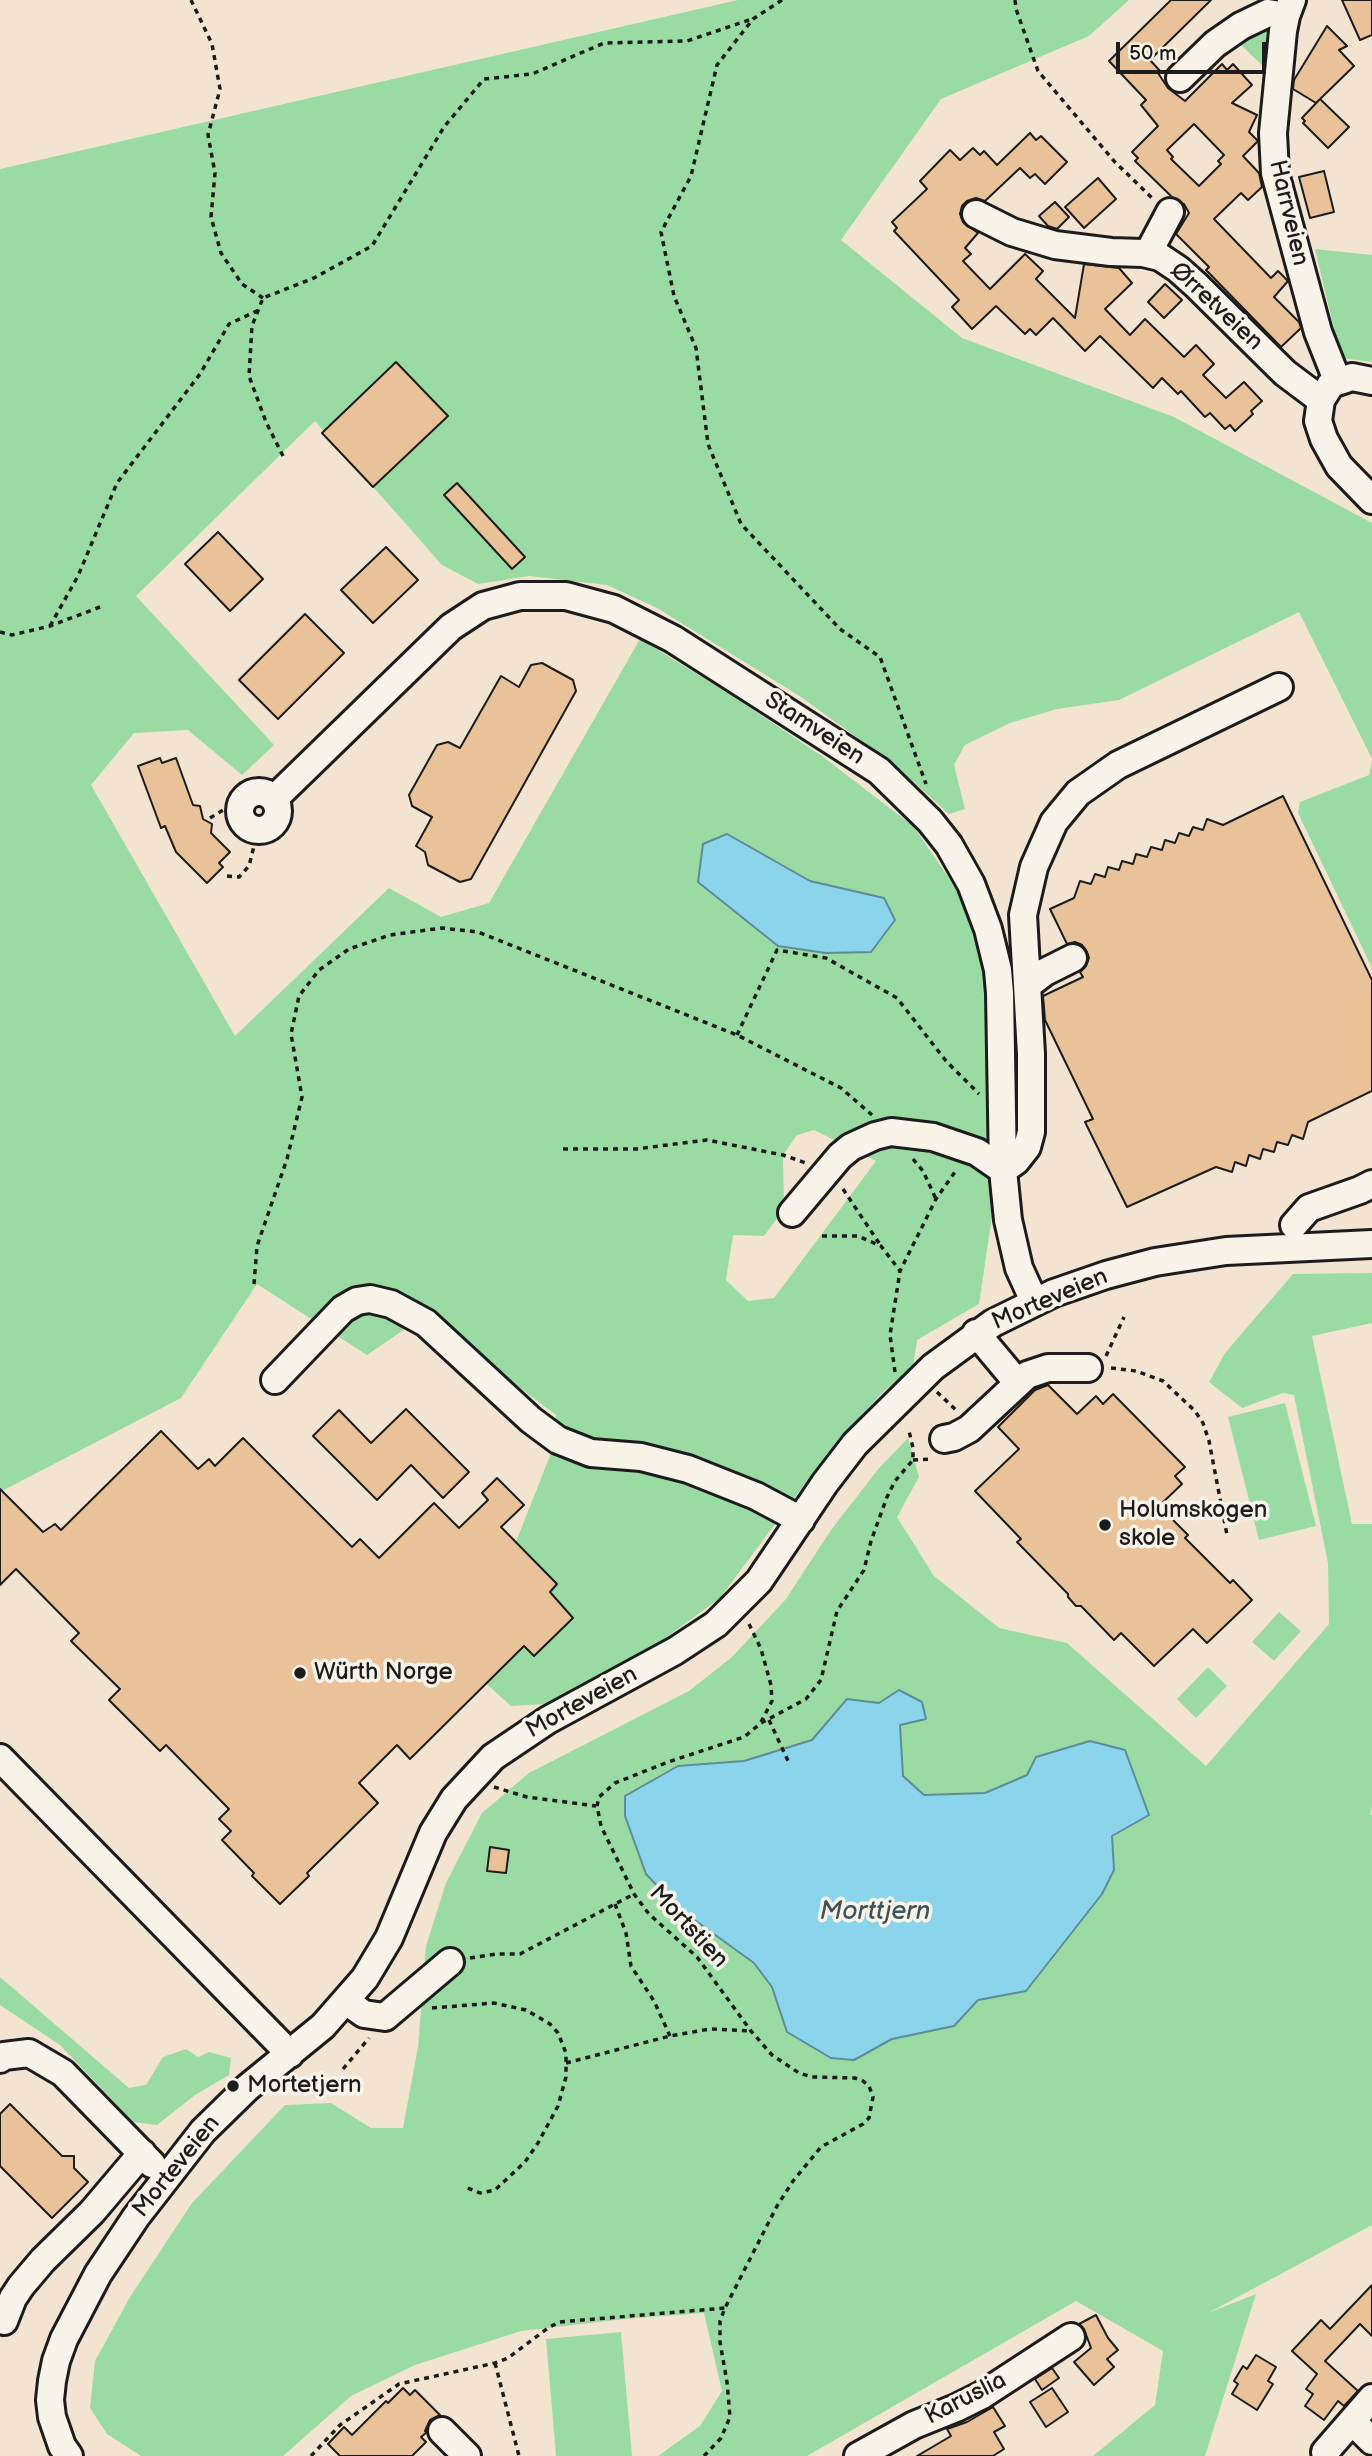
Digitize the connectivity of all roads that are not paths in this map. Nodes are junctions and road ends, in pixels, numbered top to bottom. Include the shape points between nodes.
1 (1289, 8) edge
2 (1180, 78) dead end
3 (976, 214) dead end
4 (1169, 215) road end
5 (1151, 254) junction
6 (1372, 381) edge
7 (1329, 390) junction
8 (1372, 500) edge
9 (1279, 687) dead end
10 (275, 798) junction
11 (1073, 957) dead end
12 (1028, 985) junction
13 (1003, 1170) junction
14 (1372, 1184) edge
15 (792, 1213) dead end
16 (1294, 1225) dead end
17 (1372, 1244) edge
18 (1034, 1301) junction
19 (976, 1334) junction
20 (1095, 1368) road end
21 (275, 1380) dead end
22 (1017, 1382) junction
23 (939, 1449) road end
24 (801, 1520) junction
25 (0, 1758) edge
26 (450, 1962) road end
27 (347, 2002) junction
28 (290, 2054) junction
29 (0, 2059) edge
30 (142, 2153) junction
31 (166, 2177) junction
32 (4, 2321) dead end
33 (1071, 2337) dead end
34 (1372, 2398) edge
35 (1352, 2421) junction
36 (442, 2431) dead end
37 (1372, 2441) edge
38 (1325, 2452) dead end
39 (69, 2456) edge
40 (467, 2456) edge
41 (858, 2456) edge

1 - 2 street via 1241,26
1 - 7 street, Harrveien via 1273,133 1275,173
3 - 5 street, Ørretveien via 1012,232 1055,245
4 - 5 street
5 - 7 street, Ørretveien via 1178,269 1285,373
6 - 7 street via 1352,377
7 - 8 street, Harrveien via 1318,421 1330,452
9 - 12 street via 1118,765 1078,793 1054,822 1028,886 1023,915
10 - 10 street via 279,806 275,823 258,830 244,823 240,807 245,797 255,791
10 - 13 street, Stamveien via 451,627 482,607 520,596 566,596 614,609 673,639 879,771 949,845 971,884 996,961
11 - 12 street
12 - 13 street via 1031,1132 1027,1147
13 - 15 street via 977,1152 933,1137 891,1132 851,1147
13 - 18 street, Stamveien via 1013,1246
14 - 16 street via 1309,1208
17 - 18 street, Morteveien via 1177,1257 1105,1275
18 - 19 street, Morteveien
19 - 22 street
19 - 24 street, Morteveien via 933,1367 855,1444
20 - 22 street via 1048,1368
21 - 24 street via 343,1309 370,1299 391,1304 426,1323 558,1440 591,1453 641,1457 688,1469
22 - 23 street via 972,1426
24 - 27 street, Morteveien via 759,1581 716,1624 676,1651 537,1726 477,1773 433,1833 389,1938
25 - 28 street
26 - 27 street via 388,2015 364,2014
27 - 28 street, Morteveien
28 - 31 street, Morteveien via 231,2102
29 - 30 street via 29,2053 63,2073
30 - 31 street
30 - 32 street via 21,2286
31 - 39 street, Morteveien via 98,2274 56,2361 52,2417
33 - 41 street, Karuslia via 982,2395
34 - 35 street
35 - 37 street
35 - 38 street
36 - 40 street

